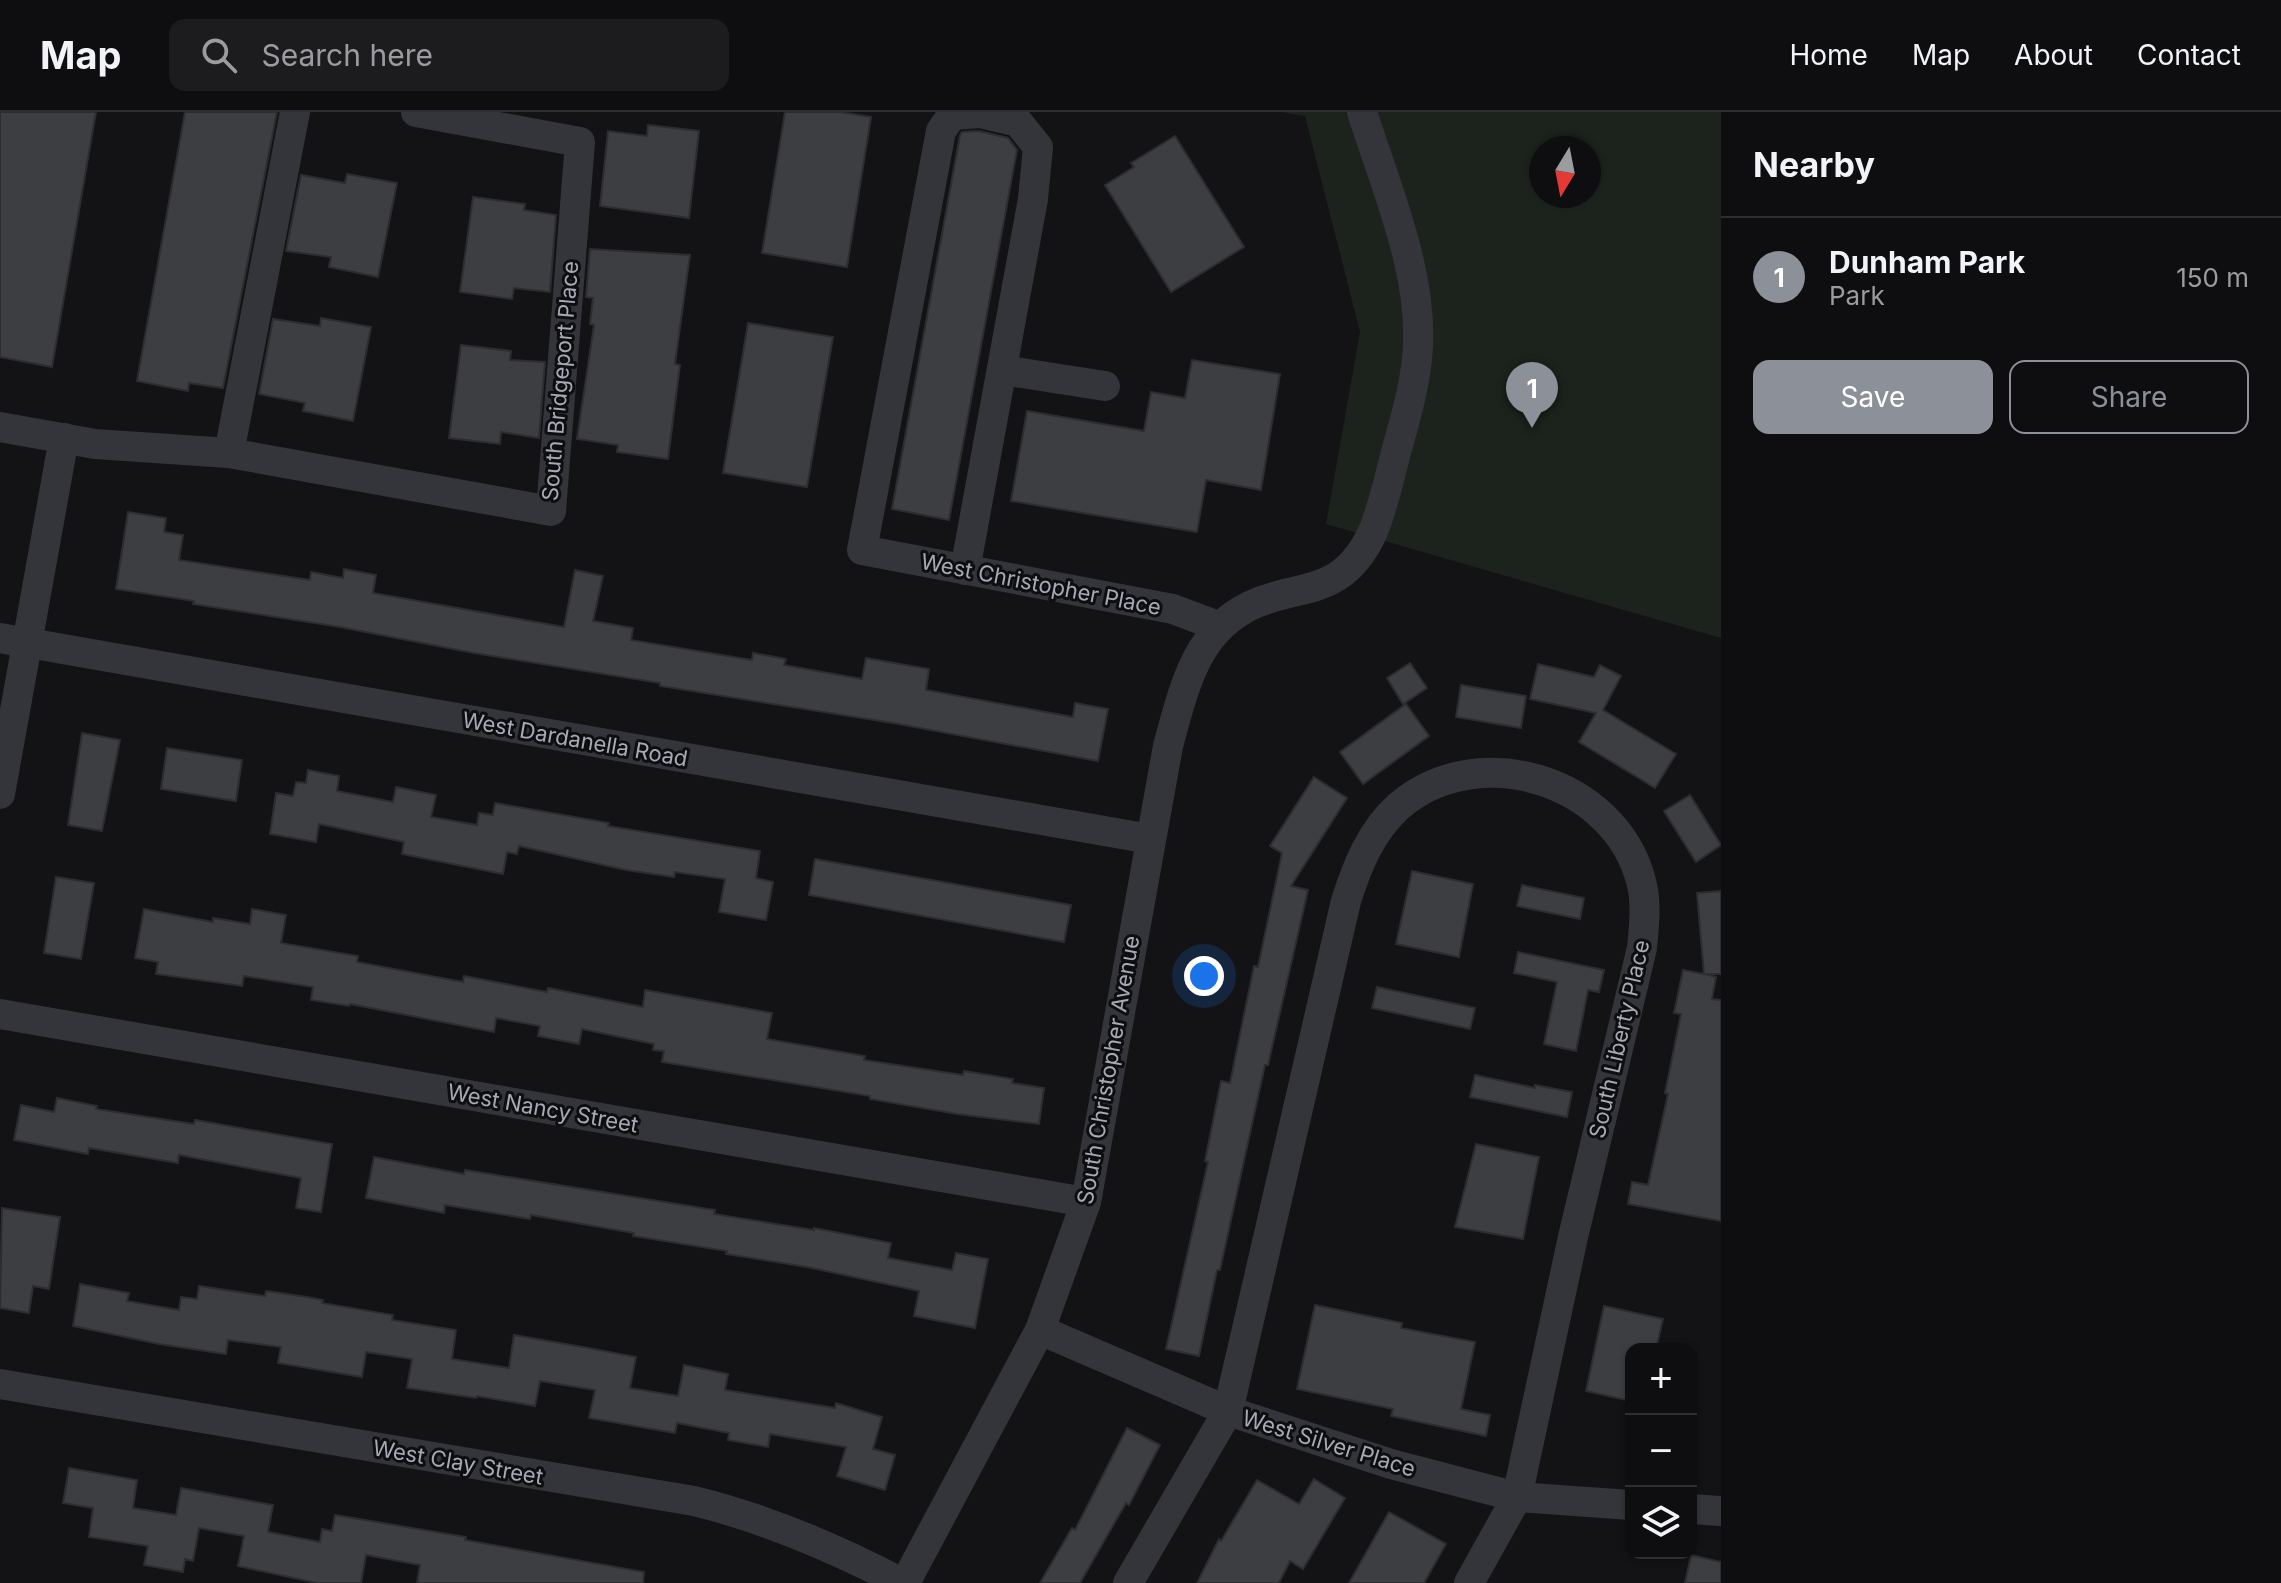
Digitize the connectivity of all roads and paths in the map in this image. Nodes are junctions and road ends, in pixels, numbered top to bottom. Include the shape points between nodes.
1 (295, 112) edge
2 (416, 112) edge
3 (1362, 112) edge
4 (1002, 370) junction
5 (1105, 386) dead end
6 (0, 427) edge
7 (64, 438) junction
8 (229, 453) junction
9 (965, 570) junction
10 (1218, 626) junction
11 (13, 640) edge
12 (0, 794) edge
13 (1150, 839) junction
14 (0, 1014) edge
15 (1086, 1202) junction
16 (1040, 1330) junction
17 (0, 1384) edge
18 (1228, 1411) junction
19 (1517, 1497) junction
20 (1625, 1505) edge
21 (1697, 1509) edge
22 (1721, 1511) edge
23 (904, 1583) edge
24 (1128, 1583) edge
25 (1469, 1583) edge

1 - 8 street
2 - 8 street, South Bridgeport Place via 580,142 551,511
3 - 10 street via 1412,278 1418,333 1412,386 1378,521 1367,546 1341,574 1320,586 1242,609
4 - 5 street
4 - 9 street
4 - 9 street, West Christopher Place via 1038,147 1018,122 980,113 952,115 941,131 862,550
6 - 7 street, South Bridgeport Place
7 - 8 street, South Bridgeport Place
7 - 11 street
9 - 10 street, West Christopher Place via 1173,609
10 - 13 street, South Christopher Avenue via 1197,655 1183,688
11 - 12 street
11 - 13 street, West Dardanella Road
13 - 15 street, South Christopher Avenue
14 - 15 street, West Nancy Street
15 - 16 street, South Christopher Avenue
16 - 18 street, West Silver Place
16 - 23 street, South Christopher Avenue
17 - 23 street, West Clay Street via 694,1501 797,1532
18 - 19 street, West Silver Place via 1391,1464
18 - 19 street, South Liberty Place via 1346,901 1370,842 1401,805 1441,783 1487,774 1536,777 1568,790 1614,829 1642,882 1644,922
18 - 24 street, South Liberty Place
19 - 20 street, West Silver Place
19 - 25 street, South Liberty Place
21 - 22 street

